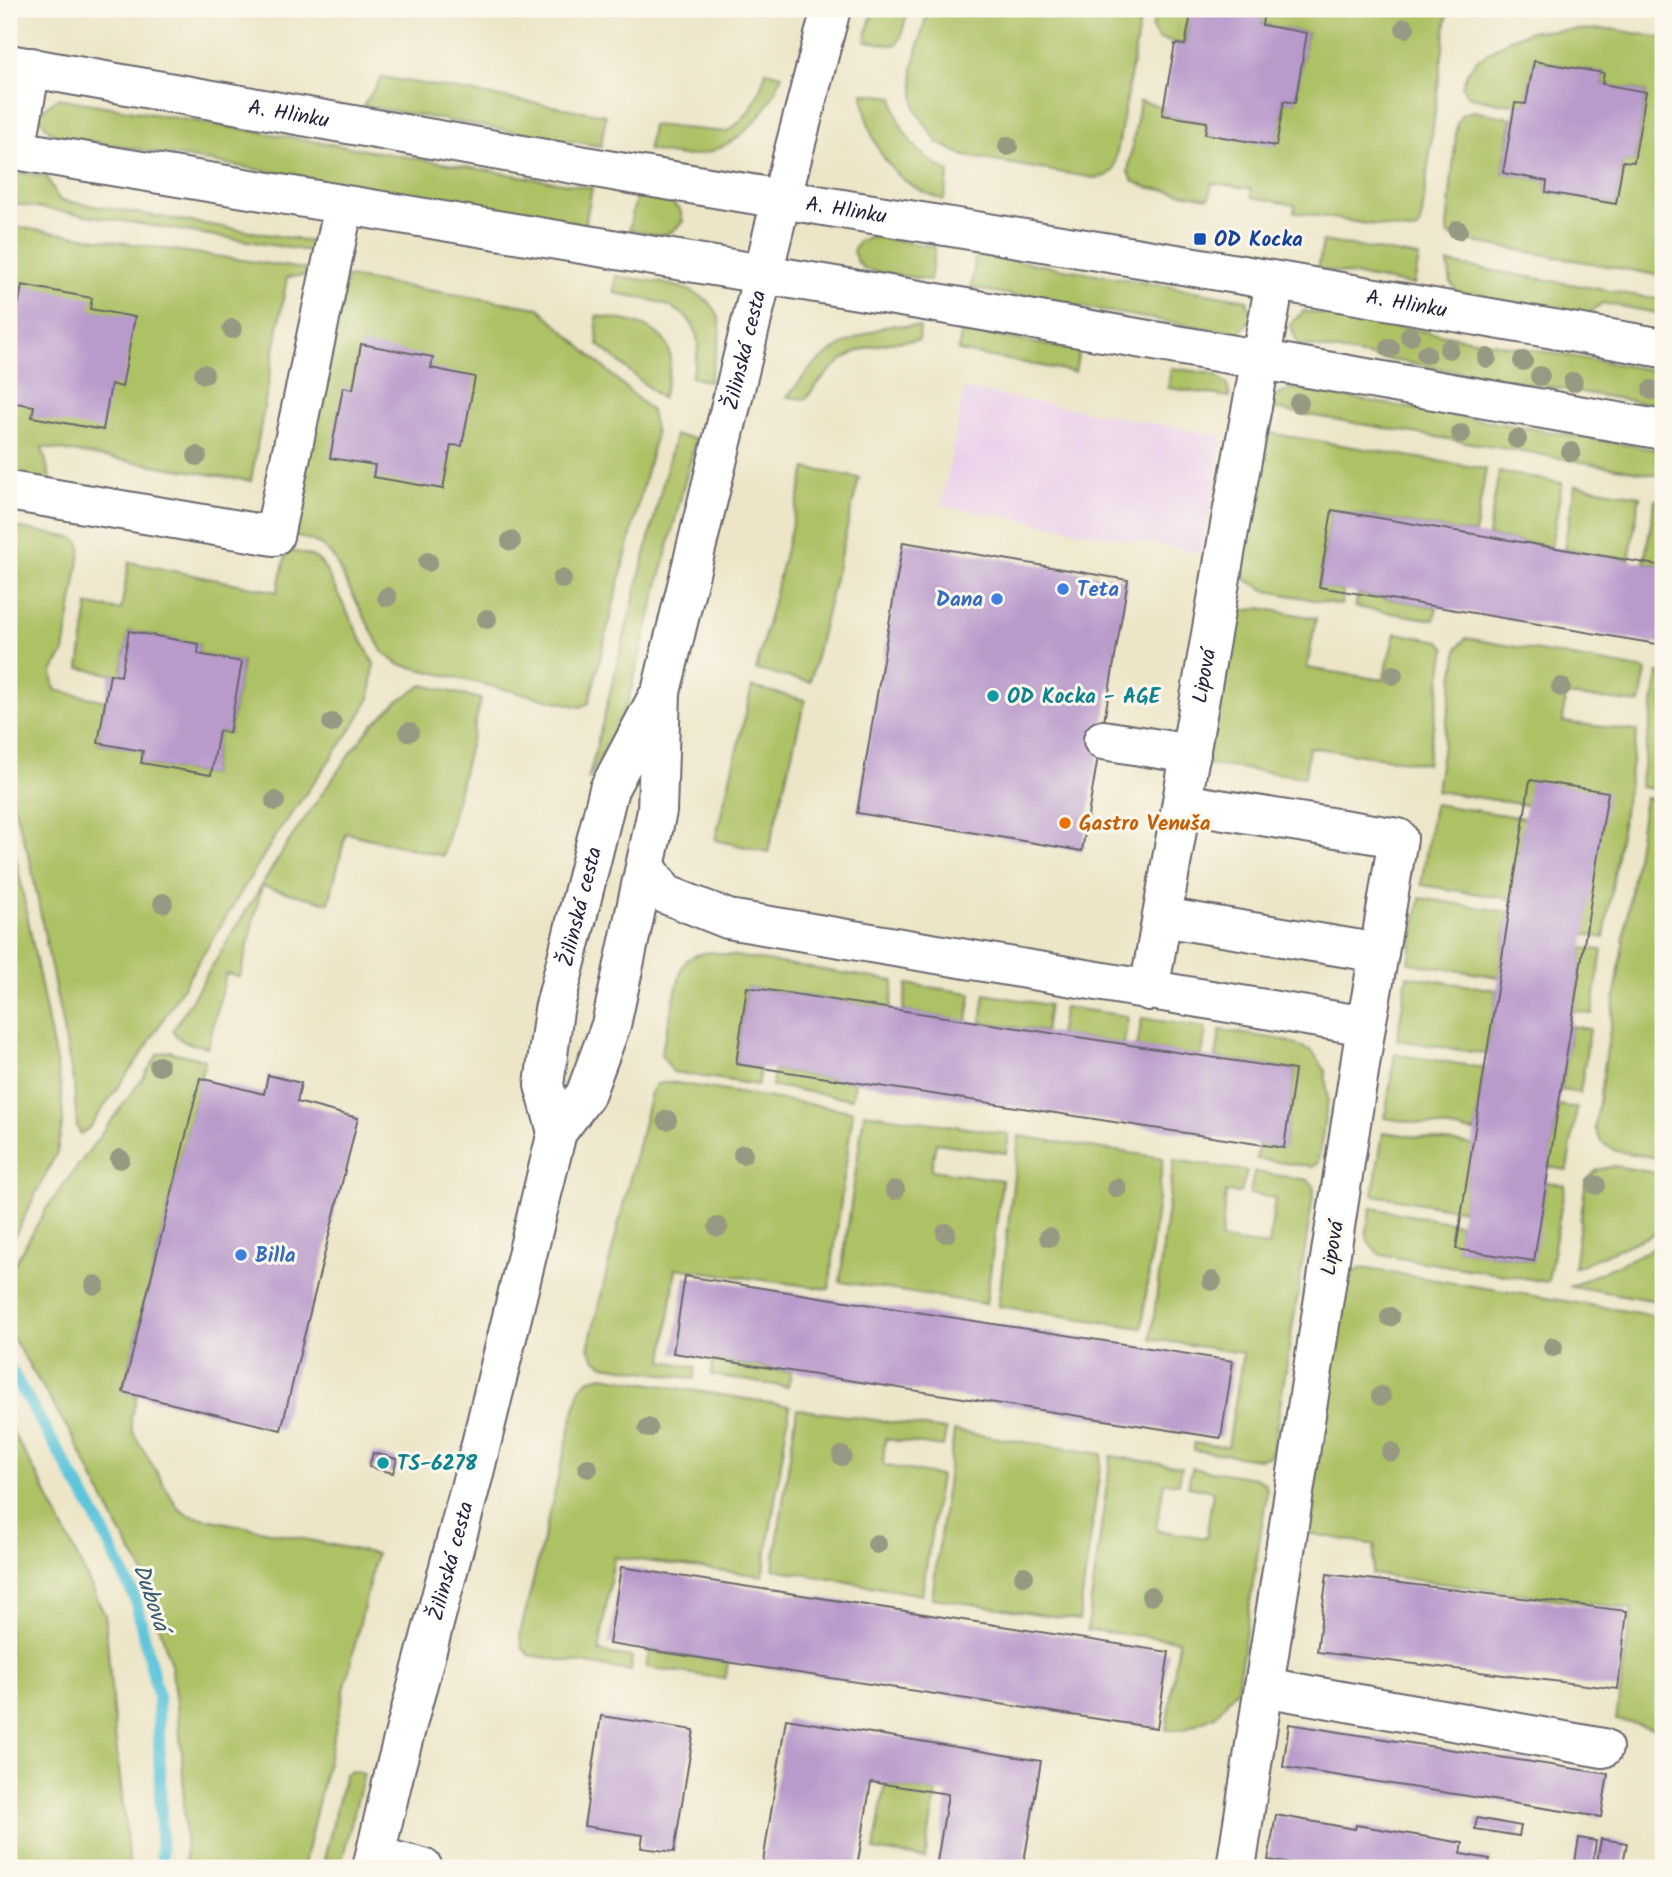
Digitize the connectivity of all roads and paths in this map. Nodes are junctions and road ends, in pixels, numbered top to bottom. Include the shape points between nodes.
1 (831, 9) edge
2 (20, 65) edge
3 (12, 150) edge
4 (781, 200) junction
5 (344, 205) junction
6 (762, 275) junction
7 (1275, 282) junction
8 (1663, 348) edge
9 (1260, 359) junction
10 (1663, 430) edge
11 (9, 491) edge
12 (661, 692) junction
13 (1103, 740) dead end
14 (1191, 754) junction
15 (1182, 803) junction
16 (646, 867) junction
17 (1162, 917) junction
18 (1379, 953) junction
19 (1149, 991) junction
20 (1366, 1026) junction
21 (557, 1132) junction
22 (1264, 1687) junction
23 (1603, 1748) dead end
24 (374, 1862) edge
25 (423, 1868) edge
26 (1236, 1868) edge

1 - 4 street, Žilinská cesta
2 - 3 street, A. Hlinku
2 - 4 street, A. Hlinku
3 - 5 street, A. Hlinku
4 - 6 street, Žilinská cesta
4 - 7 street, A. Hlinku
5 - 6 street, A. Hlinku
5 - 11 street via 275,536
6 - 9 street, A. Hlinku
6 - 12 street, Žilinská cesta
7 - 8 street, A. Hlinku
7 - 9 street, Lipová
9 - 10 street, A. Hlinku
9 - 14 street, Lipová
12 - 16 street, Žilinská cesta via 657,811
12 - 21 street, Žilinská cesta via 609,789 554,1010 544,1085
13 - 14 street
14 - 15 street, Lipová
15 - 17 street, Lipová
15 - 18 street, Lipová via 1398,838
16 - 19 street via 665,894 728,919
16 - 21 street, Žilinská cesta via 611,1025 585,1095
17 - 18 street
17 - 19 street, Lipová
18 - 20 street, Lipová
19 - 20 street
20 - 22 street, Lipová
21 - 24 street, Žilinská cesta
22 - 23 street
22 - 26 street, Lipová
24 - 25 street

